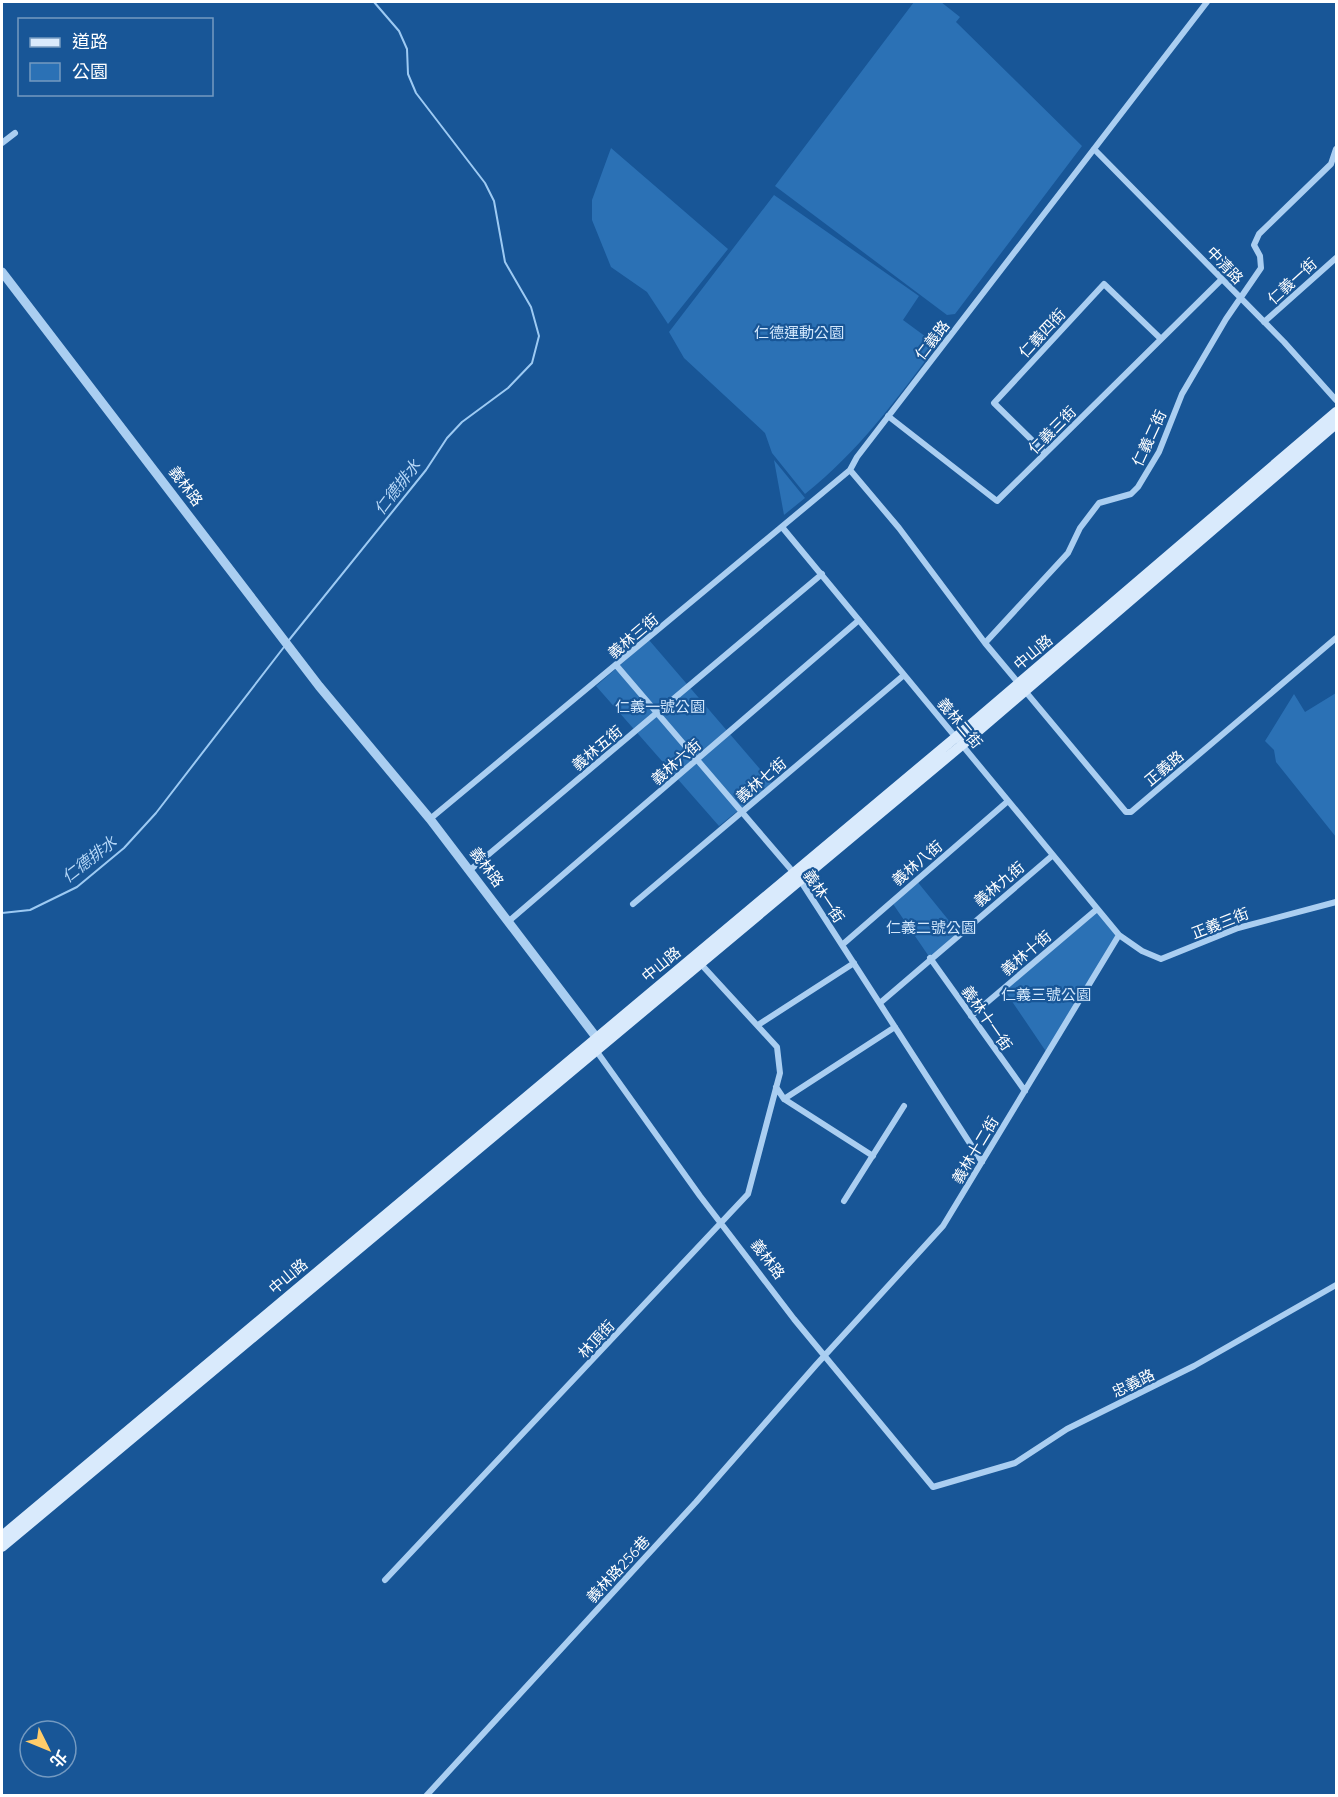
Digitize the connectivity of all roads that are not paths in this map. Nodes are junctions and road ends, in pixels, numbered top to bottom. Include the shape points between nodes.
1 (1207, 2) edge
2 (15, 133) dead end
3 (2, 143) edge
4 (1094, 149) junction
5 (1336, 149) edge
6 (1336, 258) edge
7 (2, 272) edge
8 (1222, 279) junction
9 (1241, 299) junction
10 (1264, 322) junction
11 (1161, 339) junction
12 (1336, 400) edge
13 (1336, 412) edge
14 (888, 416) junction
15 (1336, 424) edge
16 (1045, 453) junction
17 (850, 470) junction
18 (782, 527) junction
19 (822, 574) junction
20 (859, 620) junction
21 (1336, 638) edge
22 (985, 644) junction
23 (616, 665) junction
24 (904, 675) junction
25 (1022, 688) junction
26 (657, 713) junction
27 (959, 741) junction
28 (697, 760) junction
29 (1008, 801) junction
30 (741, 813) junction
31 (430, 819) junction
32 (1053, 855) junction
33 (470, 870) junction
34 (797, 876) junction
35 (1336, 902) edge
36 (633, 904) dead end
37 (1097, 909) junction
38 (509, 921) junction
39 (1119, 935) junction
40 (842, 945) junction
41 (930, 958) junction
42 (697, 960) junction
43 (854, 963) junction
44 (880, 1003) junction
45 (971, 1016) junction
46 (758, 1025) junction
47 (895, 1027) junction
48 (596, 1037) junction
49 (594, 1051) junction
50 (776, 1087) junction
51 (1025, 1092) junction
52 (784, 1100) junction
53 (904, 1106) dead end
54 (873, 1156) junction
55 (982, 1162) junction
56 (844, 1201) dead end
57 (722, 1224) junction
58 (1336, 1285) edge
59 (825, 1357) junction
60 (933, 1486) joint
61 (2, 1536) edge
62 (2, 1547) edge
63 (385, 1580) dead end
64 (426, 1796) edge

1 - 4 street, 仁義路
2 - 3 street
4 - 8 street, 中清路
4 - 14 street, 仁義路
5 - 9 street via 1331,164 1259,234 1254,245 1261,268
6 - 10 street, 仁義一街
7 - 31 street, 義林路 via 319,686
8 - 9 street, 中清路
8 - 11 street, 仁義三街
9 - 10 street, 中清路
9 - 22 street, 仁義二街 via 1182,394 1159,452 1138,487 1131,494 1099,503 1068,553
10 - 12 street, 中清路
11 - 16 street, 仁義三街
11 - 16 street, 仁義四街 via 1104,284 994,403
13 - 25 main road, 中山路
14 - 16 street, 仁義三街 via 997,501
14 - 17 street, 仁義路
15 - 25 main road, 中山路
17 - 18 street, 義林三街
17 - 22 street via 899,528
18 - 19 street, 義林二街
18 - 23 street, 義林三街
19 - 20 street, 義林二街
19 - 26 street, 義林五街
20 - 24 street, 義林二街
20 - 28 street, 義林六街
21 - 25 street, 正義路 via 1131,812 1122,809
22 - 25 street
23 - 26 street, 義林一街
23 - 31 street, 義林三街
24 - 27 street, 義林二街
24 - 30 street, 義林七街
25 - 27 main road, 中山路
26 - 28 street, 義林一街
26 - 33 street, 義林五街
27 - 29 street, 義林二街
27 - 34 main road, 中山路
28 - 30 street, 義林一街
28 - 38 street, 義林六街
29 - 32 street, 義林二街
29 - 40 street, 義林八街
30 - 34 street, 義林一街
30 - 36 street, 義林七街
31 - 33 street, 義林路
32 - 37 street, 義林二街
32 - 41 street, 義林九街
33 - 38 street, 義林路
34 - 40 street, 義林一街
34 - 42 main road, 中山路
35 - 39 street, 正義三街 via 1238,928 1161,959
37 - 39 street, 義林二街
37 - 45 street, 義林十街
38 - 48 street, 義林路
39 - 51 street, 義林十二街
40 - 43 street, 義林一街
41 - 44 street, 義林九街
41 - 45 street, 義林十一街
42 - 46 street, 林頂街
42 - 48 main road, 中山路
42 - 49 main road, 中山路
43 - 44 street, 義林一街
43 - 46 street
44 - 47 street, 義林一街
45 - 51 street, 義林十一街
46 - 50 street, 林頂街 via 777,1047 780,1073
47 - 52 street
47 - 55 street, 義林一街
48 - 49 street
48 - 61 main road, 中山路
49 - 57 street, 義林路
49 - 62 main road, 中山路
50 - 52 street
50 - 57 street, 林頂街 via 748,1194
51 - 55 street, 義林十二街
52 - 54 street
53 - 54 street
54 - 56 street
55 - 59 street, 義林十二街 via 943,1226
57 - 59 street, 義林路
57 - 63 street, 林頂街
58 - 60 street, 忠義路 via 1194,1366 1067,1429 1015,1463
59 - 60 street, 義林路
59 - 64 street, 義林路256巷

